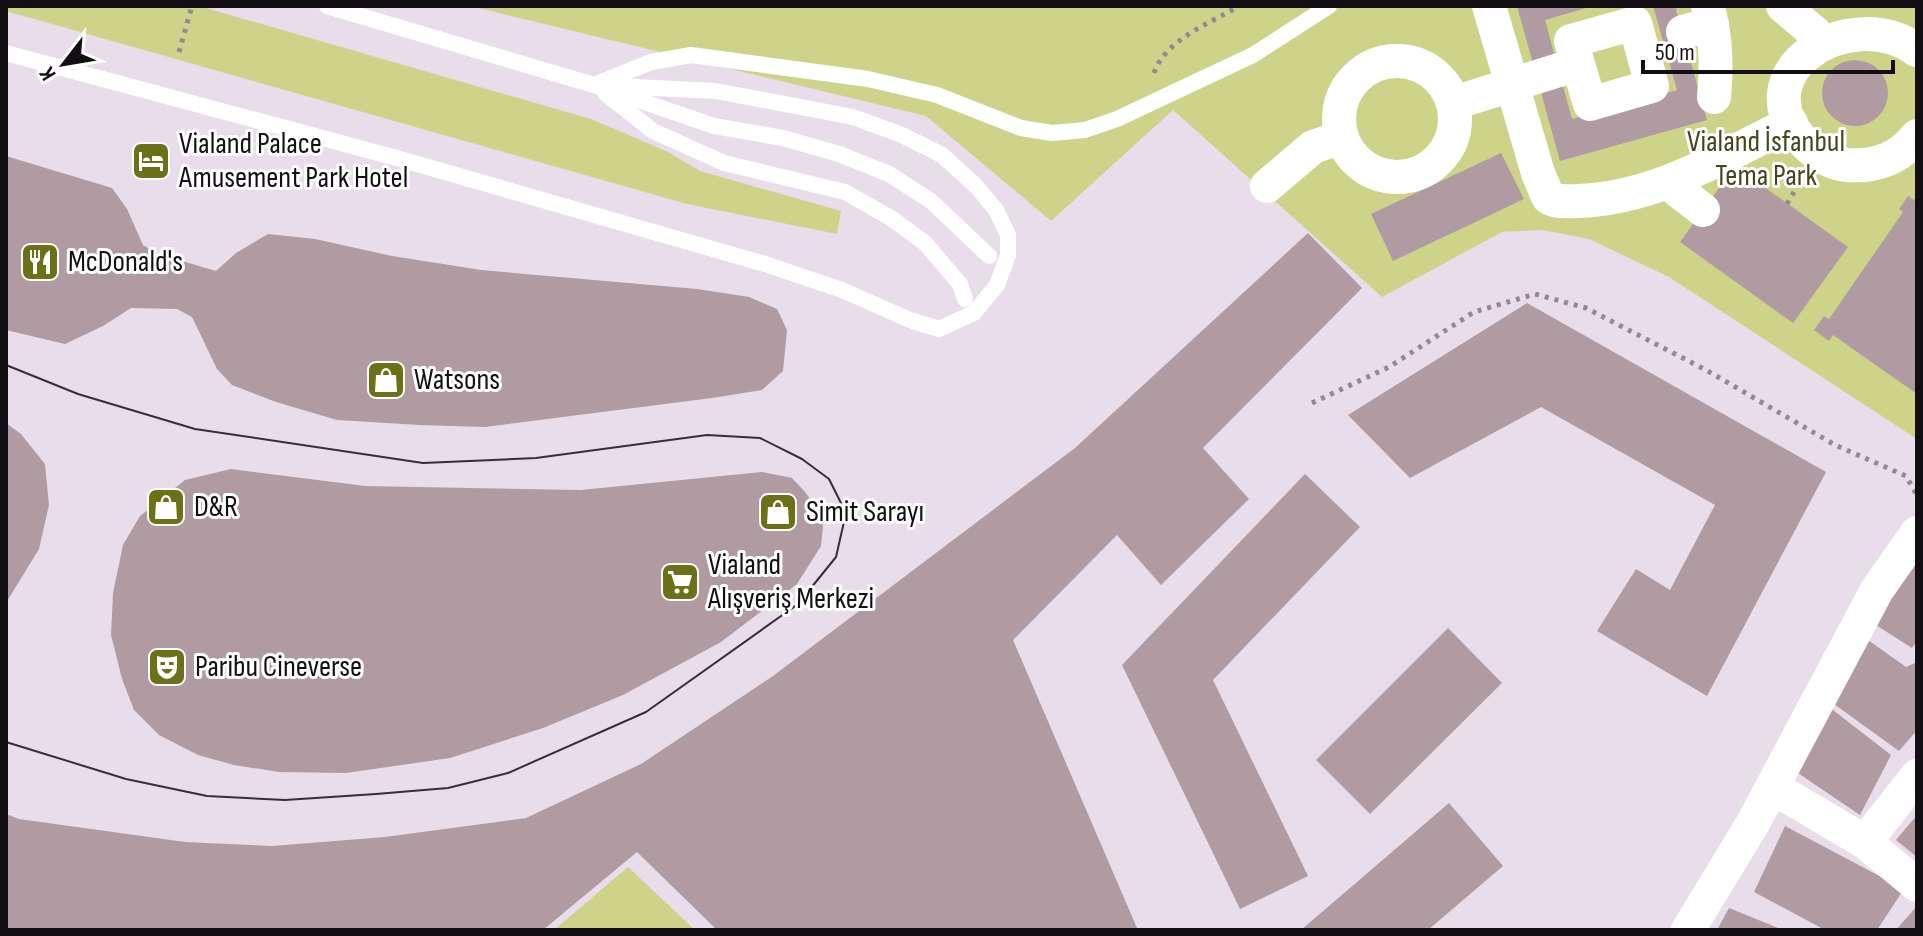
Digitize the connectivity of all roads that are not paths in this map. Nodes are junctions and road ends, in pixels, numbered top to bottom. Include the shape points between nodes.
1 (327, 6) edge
2 (1329, 6) edge
3 (1489, 6) edge
4 (1783, 6) edge
5 (1681, 29) edge
6 (1815, 33) junction
7 (1917, 50) edge
8 (6, 53) edge
9 (1578, 64) junction
10 (1751, 68) junction
11 (594, 85) junction
12 (1512, 86) junction
13 (1714, 97) dead end
14 (1454, 103) junction
15 (1791, 123) junction
16 (1917, 136) edge
17 (1342, 137) junction
18 (1667, 182) junction
19 (1267, 186) dead end
20 (1703, 210) dead end
21 (989, 256) dead end
22 (965, 299) dead end
23 (1917, 533) edge
24 (1917, 776) edge
25 (1772, 787) junction
26 (1865, 842) junction
27 (1917, 885) edge
28 (1688, 930) edge

1 - 11 lane
2 - 11 lane via 1253,55 1085,130 1052,133 1008,124 937,95 868,79 691,55 651,62
3 - 12 street
4 - 6 street
5 - 9 street via 1635,23 1571,41
5 - 9 street via 1652,86 1590,104
5 - 10 street
6 - 7 street via 1837,22 1862,19 1886,25
6 - 10 street via 1787,71
8 - 11 lane via 765,264 939,329 974,313 997,285 1008,255 1008,235 996,210 942,155 902,135 853,117 716,91
9 - 12 street
10 - 13 street
10 - 15 street via 1784,95
11 - 21 lane via 714,126 839,154 889,174 931,201
11 - 22 lane via 653,131 702,154 845,192 891,218 925,243 960,284
12 - 14 street
12 - 18 street via 1548,197 1591,201
14 - 17 street via 1452,140 1430,168 1413,175 1377,174 1360,164
14 - 17 street via 1446,86 1414,63 1374,65 1345,92 1339,112
15 - 16 street via 1816,153 1841,165 1865,167 1889,160
15 - 18 street
17 - 19 street via 1313,147
18 - 20 street
23 - 25 street via 1877,590
24 - 26 street
25 - 26 street
25 - 28 street
26 - 27 street

